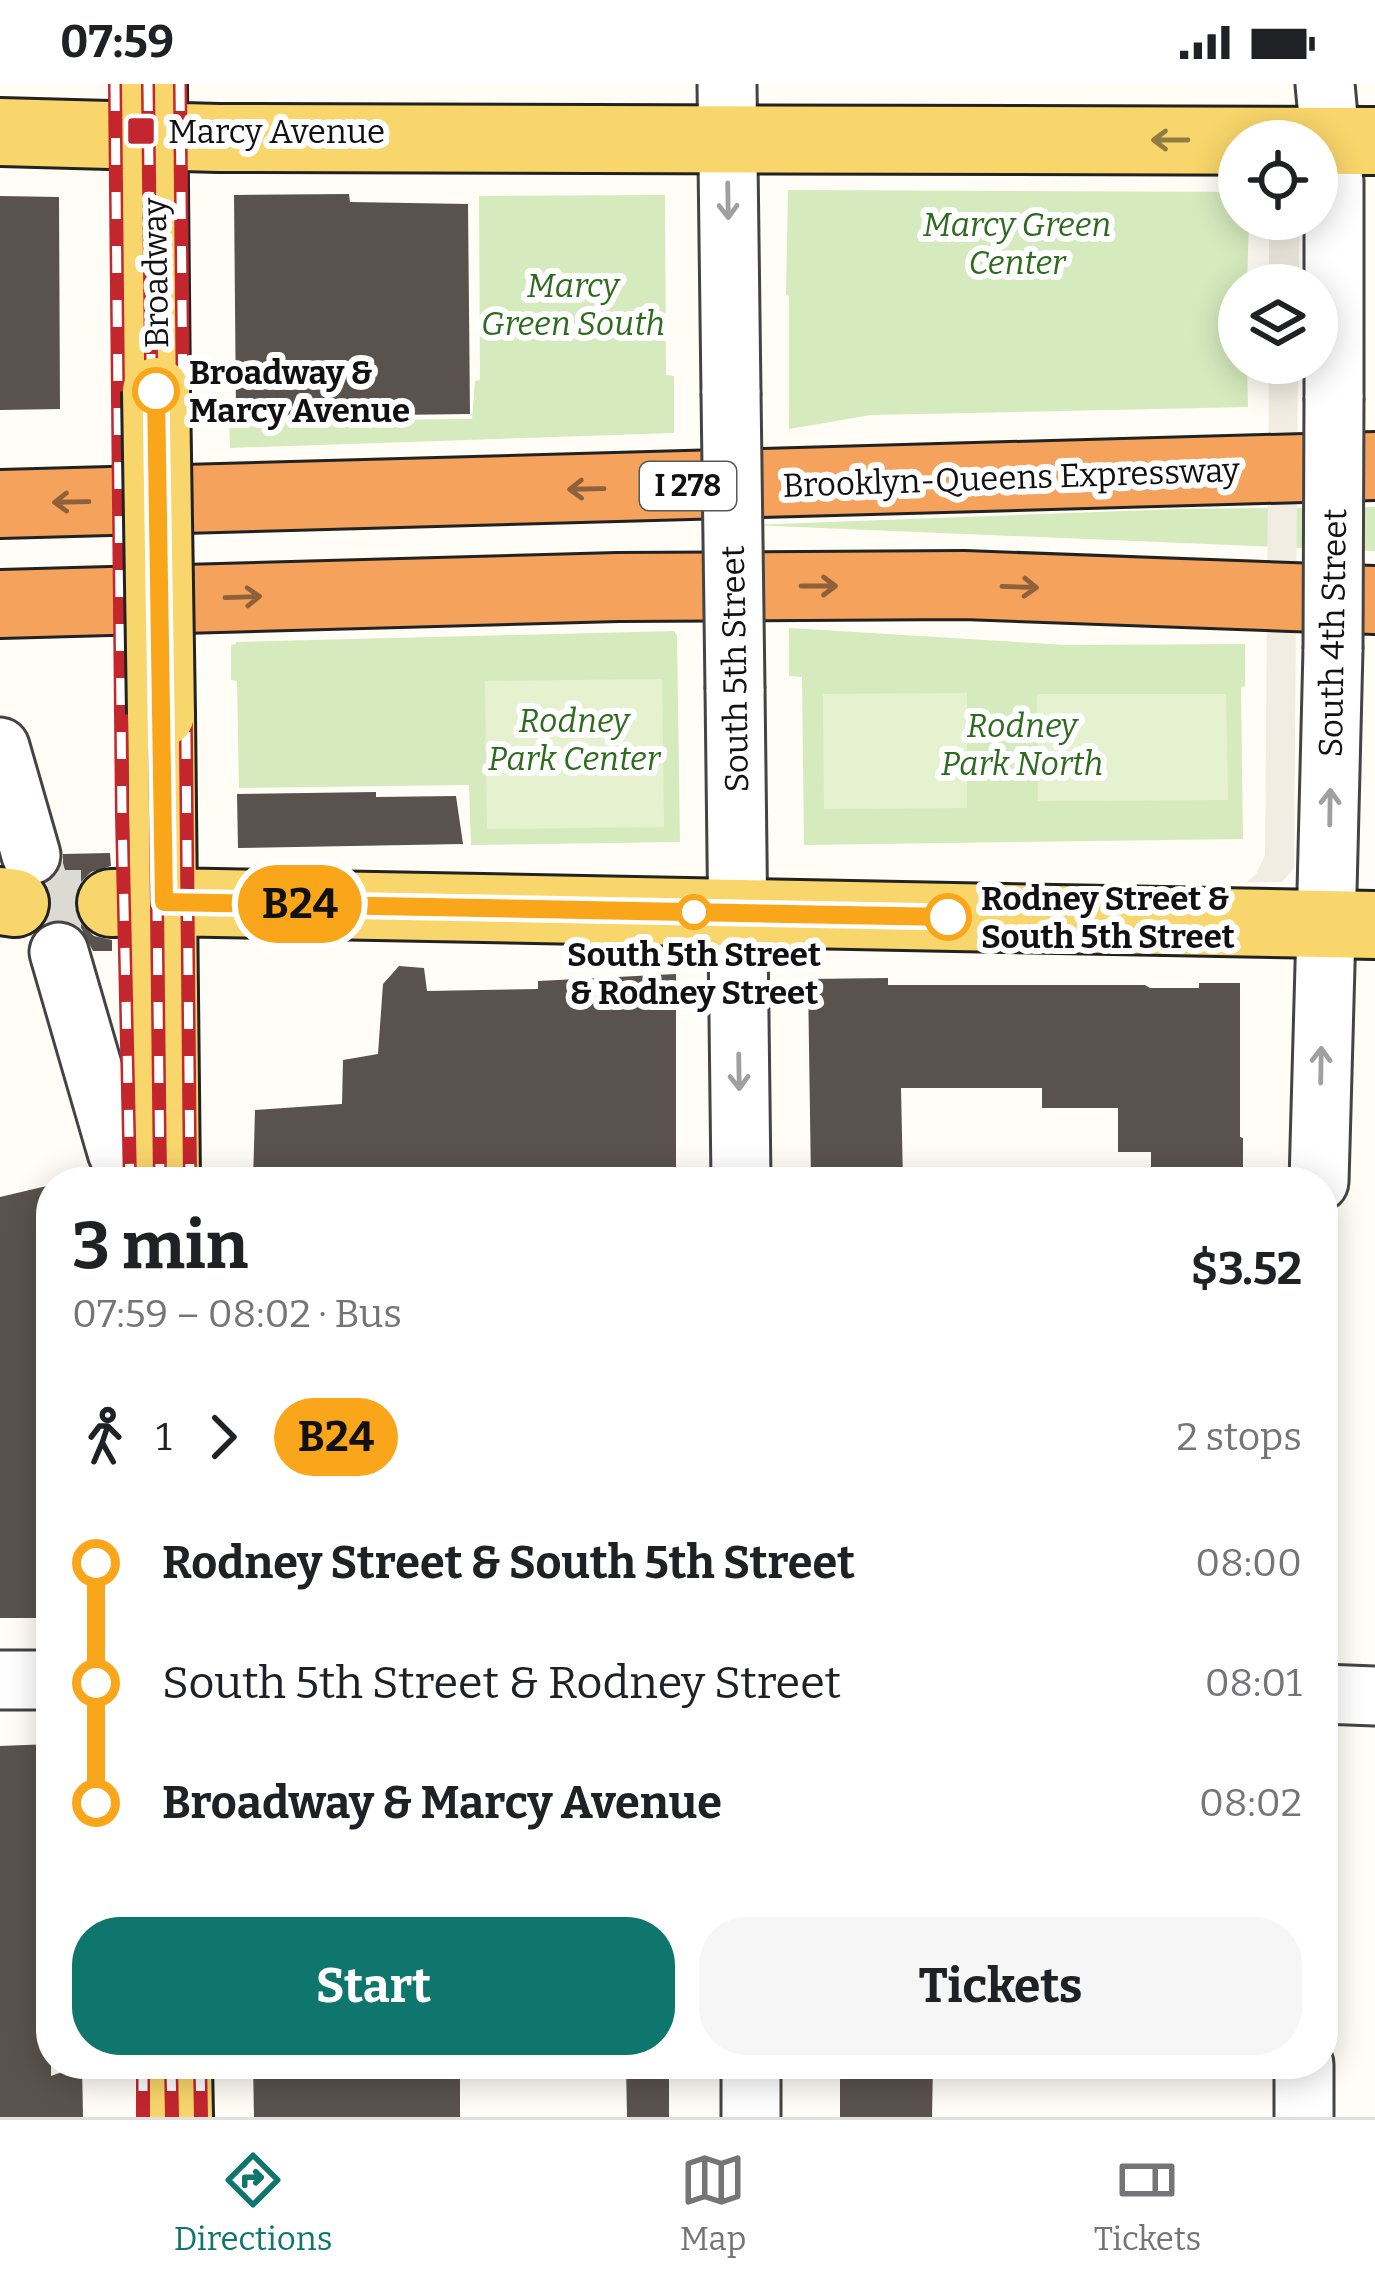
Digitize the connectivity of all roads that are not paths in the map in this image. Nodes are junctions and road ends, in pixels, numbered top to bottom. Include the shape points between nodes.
1 (153, 111) edge
2 (727, 111) edge
3 (1343, 122) edge
4 (0, 132) edge
5 (1375, 466) edge
6 (0, 504) edge
7 (1375, 600) edge
8 (0, 604) edge
9 (0, 747) edge
10 (15, 886) tunnel mouth
11 (137, 903) junction
12 (737, 913) junction
13 (1351, 924) edge
14 (59, 952) tunnel mouth
15 (124, 1167) edge
16 (164, 1167) edge
17 (741, 1167) edge
18 (1319, 1167) edge
19 (0, 1680) edge
20 (36, 1680) edge
21 (1338, 1695) edge
22 (1375, 1696) edge
23 (178, 2079) edge
24 (751, 2079) edge
25 (1304, 2079) edge
26 (179, 2117) edge
27 (752, 2117) edge
28 (1304, 2117) edge

1 - 2 main road
1 - 4 main road
1 - 11 main road, Broadway, bridge via 161,714
3 -> 2 main road
2 -> 12 street, South 5th Street, bridge
13 -> 3 street, South 4th Street, bridge via 1333,649 1334,182
5 -> 6 highway, Brooklyn-Queens Expressway / I 278
8 -> 7 highway via 964,585
9 - 10 street
11 - 12 main road
11 - 16 main road, Broadway
12 - 13 main road
12 -> 17 street, South 5th Street
18 -> 13 street, South 4th Street via 1323,1006
14 - 15 street
19 - 20 street
21 - 22 street
23 - 26 main road
24 - 27 street
25 - 28 street

